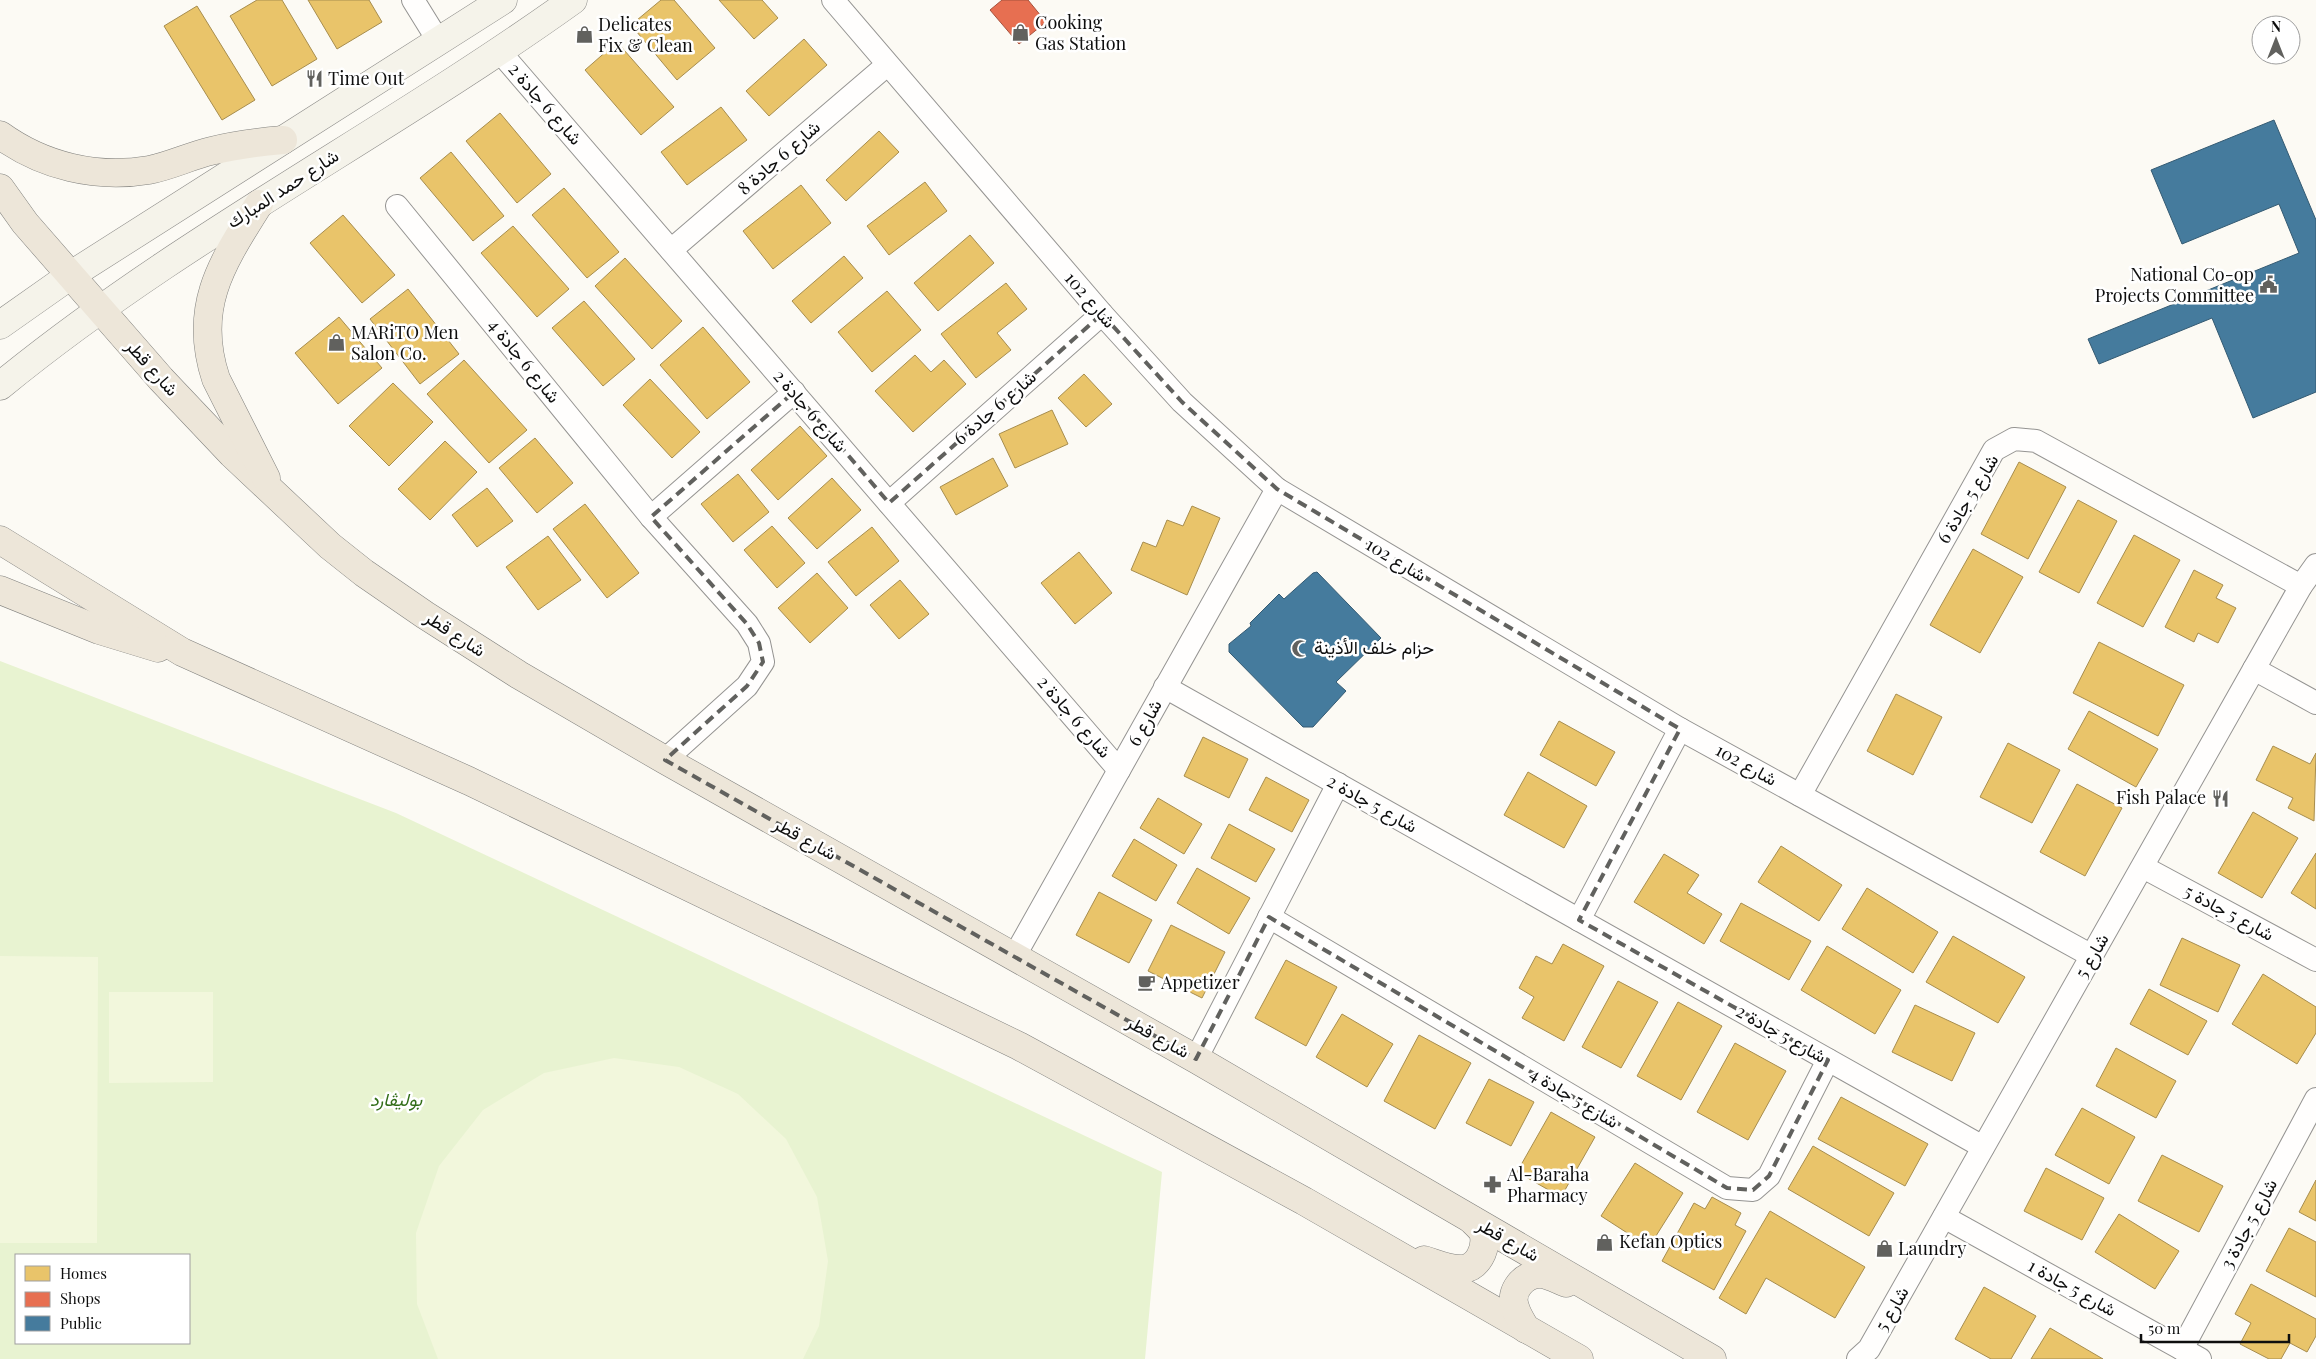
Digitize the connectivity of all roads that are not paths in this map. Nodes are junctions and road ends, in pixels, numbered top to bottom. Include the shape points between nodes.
1 (413, 0) edge
2 (503, 0) edge
3 (572, 0) edge
4 (833, 0) edge
5 (440, 42) junction
6 (500, 52) junction
7 (887, 65) junction
8 (0, 135) edge
9 (283, 140) junction
10 (0, 188) edge
11 (259, 204) junction
12 (397, 206) dead end
13 (672, 250) junction
14 (71, 275) junction
15 (100, 309) junction
16 (1102, 314) junction
17 (0, 325) edge
18 (0, 386) edge
19 (794, 392) junction
20 (1277, 489) junction
21 (272, 491) junction
22 (889, 502) junction
23 (651, 517) junction
24 (0, 540) edge
25 (2316, 565) edge
26 (2301, 586) junction
27 (0, 590) edge
28 (182, 652) junction
29 (2254, 669) junction
30 (1165, 687) junction
31 (2316, 703) edge
32 (1680, 729) junction
33 (665, 760) junction
34 (1119, 770) junction
35 (1338, 784) junction
36 (1800, 795) junction
37 (2142, 867) junction
38 (1269, 917) junction
39 (1579, 920) junction
40 (2092, 956) junction
41 (1014, 957) junction
42 (2316, 960) edge
43 (1196, 1059) junction
44 (1828, 1060) junction
45 (2316, 1099) edge
46 (1983, 1147) junction
47 (1944, 1217) junction
48 (1472, 1220) junction
49 (1387, 1249) junction
50 (1627, 1309) junction
51 (1526, 1329) junction
52 (2191, 1354) edge
53 (1865, 1356) edge
54 (1579, 1359) edge
55 (1712, 1359) edge

1 - 5 street
2 - 5 main road
3 - 6 main road, شارع حمد المبارك
4 - 7 street, شارع 102
5 - 9 main road
6 - 11 main road, شارع حمد المبارك
6 - 13 street, شارع 6 جادة 2
7 - 13 street, شارع 6 جادة 8
7 - 16 street, شارع 102
8 - 9 main road via 47,161 108,173 150,170 236,145
9 - 14 main road
10 - 14 main road, شارع قطر
11 - 15 main road, شارع حمد المبارك
11 - 21 main road via 220,269 210,300 207,331 216,379
12 - 23 street, شارع 6 جادة 4
13 - 19 street, شارع 6 جادة 2
14 - 15 main road, شارع قطر
14 - 17 main road
15 - 18 main road, شارع حمد المبارك
15 - 21 main road, شارع قطر via 161,379
16 - 20 street, شارع 102 via 1182,402
16 - 22 street, شارع 6 جادة 6
19 - 22 street, شارع 6 جادة 2
19 - 23 street
20 - 30 street, شارع 6
20 - 32 street, شارع 102
21 - 33 main road, شارع قطر via 330,546 417,610 518,675
22 - 34 street, شارع 6 جادة 2
23 - 33 street, شارع 6 جادة 4 via 747,624 759,643 763,662 747,686
24 - 28 main road
25 - 26 street, شارع 5
26 - 29 street, شارع 5
26 - 36 street, شارع 5 جادة 6 via 2036,441 2014,439 1994,450
27 - 28 main road via 126,640
28 - 49 main road via 469,781 1019,1046
29 - 31 street
29 - 37 street, شارع 5
30 - 34 street, شارع 6
30 - 35 street, شارع 5 جادة 2
32 - 36 street, شارع 102
32 - 39 street
33 - 41 main road, شارع قطر
34 - 41 street, شارع 6
35 - 38 street
35 - 39 street, شارع 5 جادة 2
36 - 40 street, شارع 102
37 - 40 street, شارع 5
37 - 42 street, شارع 5 جادة 5
38 - 43 street
38 - 44 street, شارع 5 جادة 4 via 1727,1188 1753,1190 1769,1176
39 - 44 street, شارع 5 جادة 2
40 - 46 street, شارع 5
41 - 43 main road, شارع قطر
43 - 48 main road, شارع قطر
44 - 46 street, شارع 5 جادة 2
45 - 52 street, شارع 5 جادة 3
46 - 47 street, شارع 5
47 - 52 street, شارع 5 جادة 1
47 - 53 street, شارع 5
48 - 49 main road via 1484,1234 1484,1249 1478,1261 1466,1269 1451,1269
48 - 50 main road, شارع قطر
49 - 51 main road
50 - 51 main road via 1542,1274 1531,1276 1522,1281 1515,1291 1514,1306
50 - 55 main road, شارع قطر
51 - 54 main road

